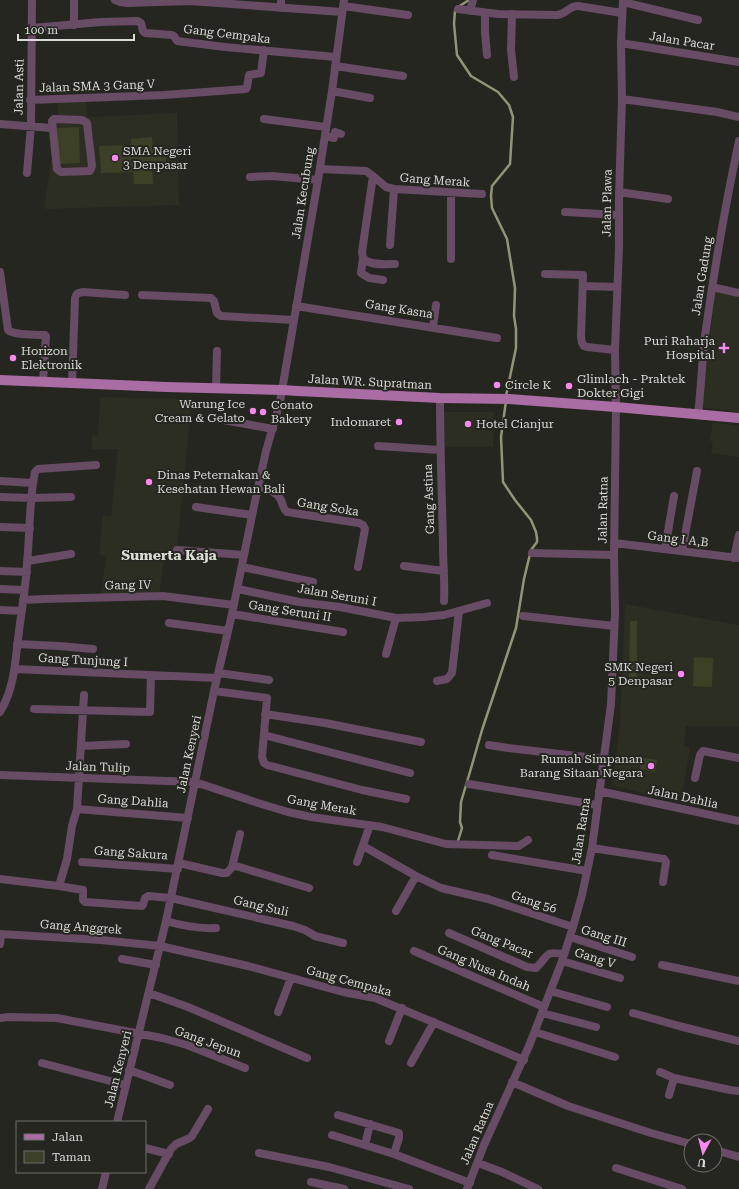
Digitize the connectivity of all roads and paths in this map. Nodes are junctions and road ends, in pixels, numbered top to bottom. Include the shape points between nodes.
1 (32, 0) edge
2 (74, 0) edge
3 (115, 0) edge
4 (473, 0) edge
5 (623, 1) edge
6 (281, 4) edge
7 (343, 6) edge
8 (458, 9) dead end
9 (470, 11) junction
10 (485, 13) junction
11 (622, 13) junction
12 (512, 14) junction
13 (408, 16) dead end
14 (698, 20) dead end
15 (74, 25) junction
16 (32, 28) junction
17 (621, 44) junction
18 (264, 50) junction
19 (487, 55) dead end
20 (336, 57) junction
21 (739, 62) edge
22 (335, 66) junction
23 (403, 76) dead end
24 (514, 77) dead end
25 (332, 91) junction
26 (370, 98) dead end
27 (622, 99) junction
28 (30, 100) junction
29 (739, 117) edge
30 (264, 119) dead end
31 (0, 124) edge
32 (31, 126) junction
33 (326, 127) junction
34 (52, 128) junction
35 (341, 134) dead end
36 (325, 136) junction
37 (739, 141) edge
38 (738, 154) edge
39 (320, 169) junction
40 (26, 173) dead end
41 (373, 176) junction
42 (250, 177) dead end
43 (318, 180) junction
44 (394, 189) junction
45 (619, 192) junction
46 (451, 193) junction
47 (482, 194) dead end
48 (668, 199) dead end
49 (565, 212) dead end
50 (619, 215) junction
51 (390, 245) dead end
52 (363, 258) junction
53 (451, 259) dead end
54 (395, 264) dead end
55 (0, 272) edge
56 (545, 274) dead end
57 (383, 280) dead end
58 (583, 286) junction
59 (617, 287) junction
60 (712, 288) junction
61 (739, 293) edge
62 (125, 295) dead end
63 (142, 295) dead end
64 (436, 305) dead end
65 (296, 306) junction
66 (294, 320) junction
67 (433, 327) junction
68 (497, 338) dead end
69 (615, 350) junction
70 (217, 351) dead end
71 (0, 380) edge
72 (43, 382) junction
73 (72, 384) junction
74 (216, 388) junction
75 (282, 390) junction
76 (440, 398) junction
77 (616, 407) junction
78 (698, 415) junction
79 (739, 418) edge
80 (218, 419) dead end
81 (273, 429) junction
82 (378, 446) dead end
83 (440, 450) junction
84 (96, 465) dead end
85 (697, 471) dead end
86 (0, 481) edge
87 (34, 483) junction
88 (258, 487) junction
89 (674, 496) dead end
90 (0, 497) edge
91 (71, 497) dead end
92 (32, 498) junction
93 (196, 507) dead end
94 (252, 515) junction
95 (0, 527) edge
96 (30, 528) junction
97 (739, 535) edge
98 (614, 543) junction
99 (665, 549) junction
100 (177, 550) dead end
101 (682, 551) junction
102 (532, 552) dead end
103 (71, 554) dead end
104 (244, 554) junction
105 (614, 555) junction
106 (736, 558) edge
107 (28, 561) junction
108 (404, 566) dead end
109 (242, 567) junction
110 (358, 567) dead end
111 (0, 571) edge
112 (444, 571) junction
113 (27, 572) junction
114 (313, 582) dead end
115 (0, 589) edge
116 (238, 589) junction
117 (24, 590) junction
118 (23, 600) junction
119 (444, 600) dead end
120 (487, 603) dead end
121 (234, 605) junction
122 (0, 610) edge
123 (22, 611) junction
124 (459, 611) junction
125 (232, 614) junction
126 (523, 616) dead end
127 (396, 618) junction
128 (169, 623) dead end
129 (614, 626) junction
130 (228, 631) junction
131 (343, 632) dead end
132 (17, 644) junction
133 (93, 649) dead end
134 (386, 654) dead end
135 (15, 669) junction
136 (151, 675) junction
137 (218, 675) junction
138 (269, 680) dead end
139 (437, 681) dead end
140 (214, 691) junction
141 (84, 695) dead end
142 (34, 708) dead end
143 (84, 710) junction
144 (0, 712) edge
145 (266, 714) junction
146 (264, 735) junction
147 (421, 742) dead end
148 (126, 744) dead end
149 (489, 745) dead end
150 (81, 746) junction
151 (603, 758) junction
152 (739, 758) edge
153 (410, 773) dead end
154 (0, 775) edge
155 (79, 778) junction
156 (695, 778) dead end
157 (195, 782) junction
158 (469, 784) dead end
159 (599, 791) junction
160 (406, 799) dead end
161 (597, 805) junction
162 (77, 809) junction
163 (188, 818) junction
164 (739, 821) edge
165 (370, 825) junction
166 (240, 834) dead end
167 (528, 840) dead end
168 (363, 846) junction
169 (592, 848) junction
170 (492, 854) dead end
171 (82, 862) dead end
172 (357, 862) dead end
173 (178, 866) junction
174 (232, 867) junction
175 (587, 872) junction
176 (416, 876) junction
177 (0, 880) edge
178 (663, 882) dead end
179 (59, 886) junction
180 (309, 888) dead end
181 (171, 898) junction
182 (396, 912) dead end
183 (166, 921) junction
184 (573, 927) junction
185 (216, 928) dead end
186 (0, 934) edge
187 (449, 934) dead end
188 (570, 938) junction
189 (343, 943) dead end
190 (0, 944) edge
191 (160, 946) junction
192 (414, 952) dead end
193 (563, 957) junction
194 (632, 957) dead end
195 (122, 960) dead end
196 (156, 965) junction
197 (662, 965) dead end
198 (291, 978) junction
199 (620, 978) dead end
200 (739, 981) edge
201 (550, 991) junction
202 (149, 993) junction
203 (607, 1007) dead end
204 (402, 1008) junction
205 (544, 1010) junction
206 (278, 1012) dead end
207 (633, 1013) dead end
208 (0, 1018) edge
209 (434, 1022) junction
210 (596, 1027) dead end
211 (535, 1032) junction
212 (139, 1034) junction
213 (389, 1041) dead end
214 (739, 1041) edge
215 (614, 1057) dead end
216 (307, 1058) dead end
217 (524, 1060) junction
218 (42, 1063) dead end
219 (411, 1063) dead end
220 (245, 1068) dead end
221 (129, 1070) junction
222 (660, 1072) dead end
223 (674, 1078) junction
224 (512, 1082) junction
225 (125, 1085) junction
226 (170, 1085) dead end
227 (739, 1091) edge
228 (669, 1096) dead end
229 (208, 1109) dead end
230 (338, 1115) dead end
231 (117, 1121) edge
232 (370, 1124) junction
233 (332, 1135) dead end
234 (683, 1142) edge
235 (365, 1145) junction
236 (146, 1148) edge
237 (723, 1152) edge
238 (259, 1153) dead end
239 (169, 1154) junction
240 (394, 1154) junction
241 (739, 1156) edge
242 (478, 1162) junction
243 (616, 1168) dead end
244 (106, 1173) edge
245 (311, 1182) dead end
246 (468, 1186) edge
247 (102, 1189) edge
248 (149, 1189) edge
249 (344, 1189) edge
250 (409, 1189) edge
251 (538, 1189) edge
252 (682, 1189) edge

1 - 16 street, Jalan Asti
2 - 15 street
3 - 6 street via 127,3 190,1
4 - 9 street
5 - 11 street, Jalan Plawa
5 - 14 street
6 - 7 street
7 - 13 street
7 - 20 street, Jalan Kecubung
8 - 9 street
9 - 10 street
10 - 12 street
10 - 19 street
11 - 12 street via 576,6 570,7 560,15
11 - 17 street, Jalan Plawa
12 - 24 street via 511,50
15 - 16 street
15 - 18 street, Gang Cempaka via 138,21 145,33 172,35 177,41
16 - 28 street, Jalan Asti
17 - 21 street, Jalan Pacar
17 - 27 street, Jalan Plawa
18 - 20 street, Gang Cempaka
18 - 28 street, Jalan SMA 3 Gang V via 261,73 249,75 246,89
20 - 22 street, Jalan Kecubung
22 - 23 street
22 - 25 street, Jalan Kecubung
25 - 26 street
25 - 33 street, Jalan Kecubung
27 - 29 street
27 - 45 street, Jalan Plawa
28 - 32 street, Jalan Asti
30 - 33 street
31 - 32 street
32 - 34 street
32 - 40 street, Jalan Asti
33 - 36 street, Jalan Kecubung
34 - 34 street via 54,119 82,120 87,123 92,166 90,171 58,170
35 - 36 street via 335,132 334,138
36 - 39 street, Jalan Kecubung
37 - 38 street, Jalan Gadung
38 - 60 street, Jalan Gadung via 726,202
39 - 41 street, Gang Merak via 361,171
39 - 43 street, Jalan Kecubung
41 - 44 street, Gang Merak via 386,187
41 - 52 street
42 - 43 street
43 - 65 street, Jalan Kecubung
44 - 46 street, Gang Merak
44 - 51 street
45 - 48 street
45 - 50 street, Jalan Plawa
46 - 47 street, Gang Merak
46 - 53 street
49 - 50 street
50 - 59 street, Jalan Plawa
52 - 54 street via 372,263
52 - 57 street via 361,273 369,278
55 - 72 street via 9,332 46,336
56 - 58 street via 583,275
58 - 59 street
58 - 69 street via 582,343 587,347
59 - 69 street, Jalan Plawa
60 - 61 street
60 - 78 street, Jalan Gadung
62 - 73 street via 83,292 76,295
63 - 66 street via 211,298 217,313 221,316
64 - 67 street
65 - 66 street, Jalan Kecubung
65 - 67 street, Gang Kasna
66 - 75 street, Jalan Kecubung
67 - 68 street, Gang Kasna
69 - 77 street, Jalan Plawa
70 - 74 street
71 - 72 main road, Jalan WR. Supratman
72 - 73 main road, Jalan WR. Supratman
73 - 74 main road, Jalan WR. Supratman
74 - 75 main road, Jalan WR. Supratman
75 - 76 main road, Jalan WR. Supratman
75 - 81 street, Jalan Kenyeri
76 - 77 main road, Jalan WR. Supratman via 509,399
76 - 83 street, Gang Astina
77 - 78 main road, Jalan WR. Supratman
77 - 98 street, Jalan Ratna
78 - 79 main road, Jalan WR. Supratman
80 - 81 street
81 - 88 street, Jalan Kenyeri
82 - 83 street
83 - 112 street, Gang Astina
84 - 87 street via 38,469 35,472
85 - 101 street
86 - 87 street
87 - 92 street
88 - 94 street, Jalan Kenyeri
88 - 110 street, Gang Soka via 274,492 287,512 364,525
89 - 99 street
90 - 92 street
91 - 92 street
92 - 96 street
93 - 94 street
94 - 104 street, Jalan Kenyeri
95 - 96 street
96 - 107 street
97 - 106 street
98 - 99 street, Gang I A,B
98 - 105 street, Jalan Ratna
99 - 101 street, Gang I A,B
100 - 104 street
101 - 106 street, Gang I A,B
102 - 105 street
103 - 107 street
104 - 109 street, Jalan Kenyeri
105 - 129 street, Jalan Ratna
107 - 113 street
108 - 112 street
109 - 114 street
109 - 116 street, Jalan Kenyeri
111 - 113 street
112 - 119 street, Gang Astina
113 - 117 street
115 - 117 street
116 - 121 street, Jalan Kenyeri
116 - 127 street, Jalan Seruni I
117 - 118 street
118 - 121 street, Gang IV via 163,596
118 - 123 street
120 - 124 street, Jalan Seruni I
121 - 125 street, Jalan Kenyeri
122 - 123 street
123 - 132 street
124 - 127 street, Jalan Seruni I via 424,617
124 - 139 street via 452,673 447,679
125 - 130 street, Jalan Kenyeri
125 - 131 street, Gang Seruni II
126 - 129 street
127 - 134 street
128 - 130 street
129 - 151 street, Jalan Ratna via 612,689
130 - 137 street, Jalan Kenyeri
132 - 133 street
132 - 135 street
135 - 136 street, Gang Tunjung I
135 - 144 street via 11,687
136 - 137 street, Gang Tunjung I
136 - 143 street via 150,712
137 - 138 street, Gang Tunjung I
137 - 140 street, Jalan Kenyeri
140 - 145 street via 267,698
140 - 157 street, Jalan Kenyeri
141 - 143 street
142 - 143 street
143 - 150 street
145 - 146 street
145 - 147 street
146 - 153 street
146 - 160 street via 262,760 267,765
148 - 150 street
149 - 151 street
150 - 155 street
151 - 159 street, Jalan Ratna
152 - 156 street via 703,751
154 - 155 street, Jalan Tulip
155 - 157 street, Jalan Tulip
155 - 162 street
157 - 163 street, Jalan Kenyeri
157 - 165 street, Gang Merak via 288,812
158 - 161 street
159 - 161 street, Jalan Ratna
159 - 164 street, Jalan Dahlia
161 - 169 street, Jalan Ratna
162 - 163 street, Gang Dahlia
162 - 179 street
163 - 173 street, Jalan Kenyeri
165 - 167 street, Gang Merak via 446,844 519,846
165 - 168 street
166 - 174 street
168 - 172 street
168 - 176 street, Gang 56
169 - 175 street, Jalan Ratna
169 - 178 street via 664,859 666,862
170 - 175 street
171 - 173 street, Gang Sakura
173 - 174 street, Gang Sakura via 222,873 227,873
173 - 181 street, Jalan Kenyeri
174 - 180 street via 236,866
175 - 184 street, Jalan Ratna
176 - 182 street
176 - 184 street, Gang 56 via 441,888 488,899
177 - 179 street
179 - 181 street, Gang Suli via 83,890 85,902 142,906 148,896
181 - 183 street, Jalan Kenyeri
181 - 189 street, Gang Suli via 294,926 315,936
183 - 185 street via 191,928
183 - 191 street, Jalan Kenyeri
184 - 188 street, Jalan Ratna
186 - 190 street
186 - 191 street, Gang Anggrek
187 - 193 street, Gang Pacar via 527,967 536,968 552,952
188 - 193 street, Jalan Ratna
188 - 194 street, Gang III
191 - 196 street, Jalan Kenyeri
191 - 198 street, Gang Cempaka
192 - 205 street, Gang Nusa Indah
193 - 199 street, Gang V
193 - 201 street, Jalan Ratna
195 - 196 street
196 - 202 street, Jalan Kenyeri
197 - 200 street
198 - 204 street, Gang Cempaka via 375,998
198 - 206 street
201 - 203 street
201 - 205 street, Jalan Ratna
202 - 212 street, Jalan Kenyeri
202 - 216 street
204 - 209 street, Gang Cempaka
204 - 213 street
205 - 210 street, Gang Nusa Indah
205 - 211 street, Jalan Ratna
207 - 214 street
208 - 212 street, Gang Jepun via 57,1018
209 - 217 street, Gang Cempaka
209 - 219 street
211 - 215 street
211 - 217 street, Jalan Ratna
212 - 220 street, Gang Jepun via 187,1045
212 - 221 street, Jalan Kenyeri
217 - 224 street, Jalan Ratna
218 - 225 street
221 - 225 street, Jalan Kenyeri
221 - 226 street
222 - 223 street
223 - 227 street
223 - 228 street
224 - 234 street via 568,1106
224 - 242 street, Jalan Ratna
225 - 231 street, Jalan Kenyeri
229 - 239 street via 197,1130 190,1138 176,1144
230 - 232 street
232 - 235 street
232 - 240 street via 399,1133
233 - 235 street
235 - 240 street
236 - 239 street
237 - 241 street
238 - 250 street via 329,1167
239 - 248 street
240 - 246 street
242 - 246 street, Jalan Ratna
242 - 251 street
243 - 252 street
244 - 247 street
245 - 249 street

